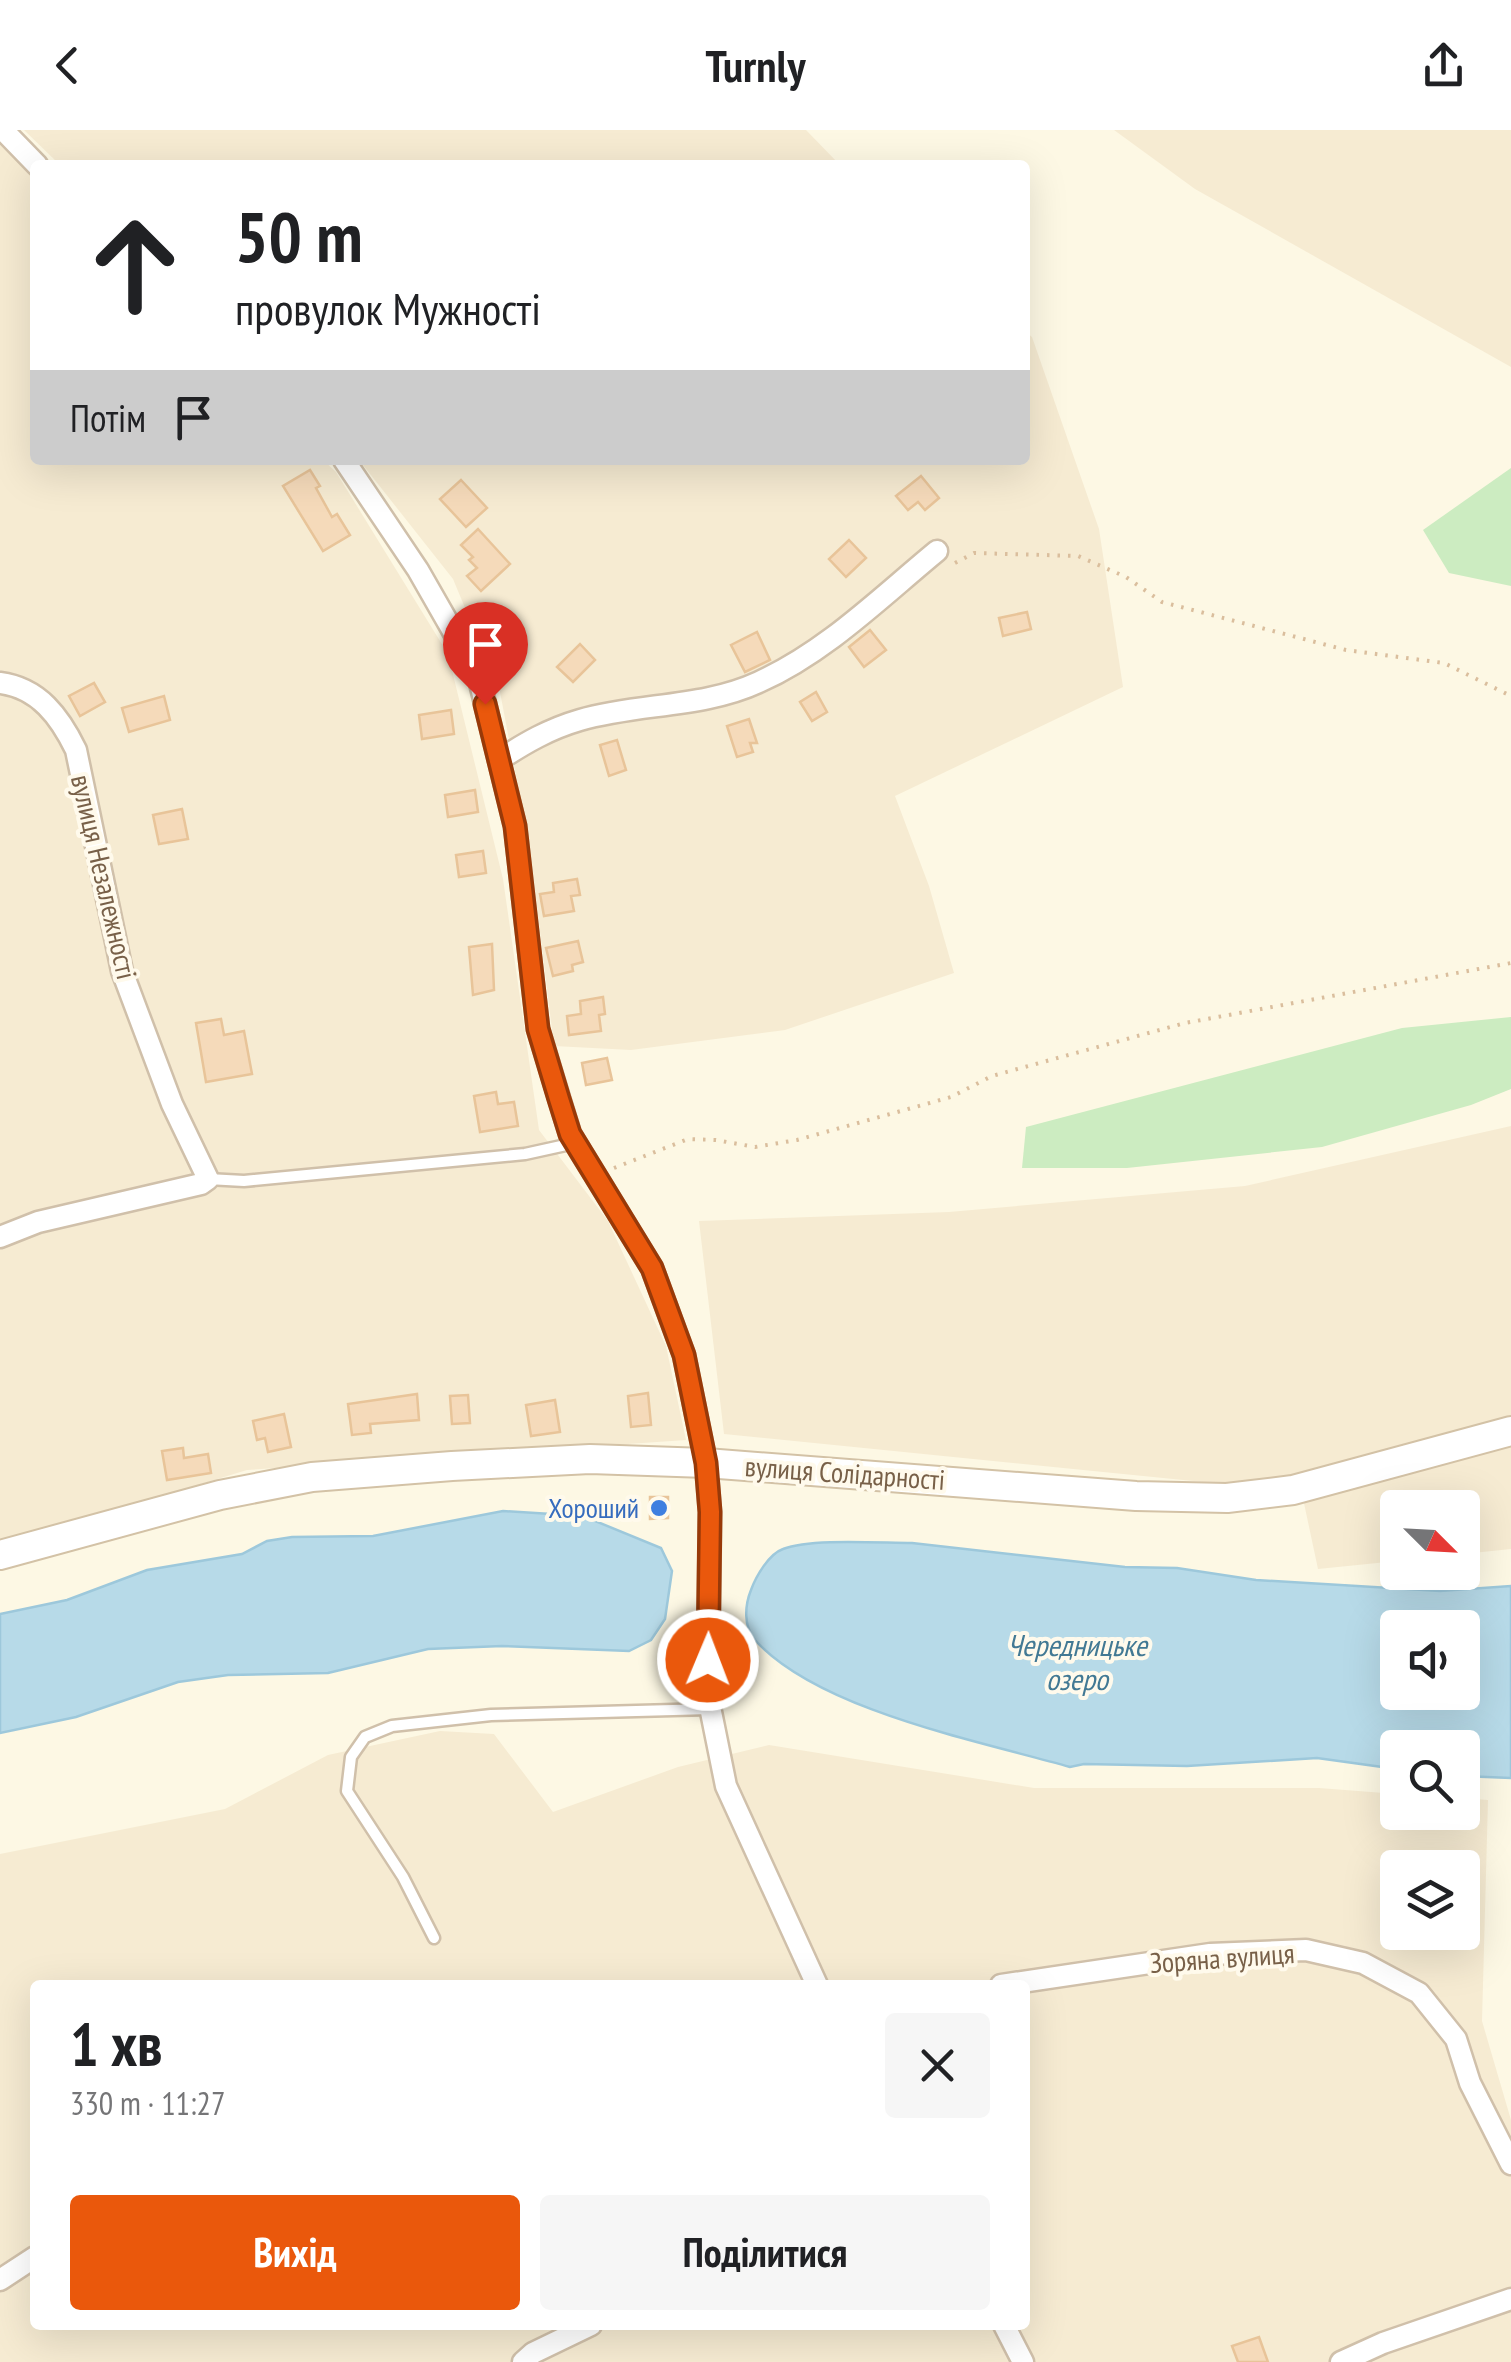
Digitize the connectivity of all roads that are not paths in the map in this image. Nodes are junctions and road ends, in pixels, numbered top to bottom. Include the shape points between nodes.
1 (3, 130) edge
2 (32, 160) edge
3 (347, 465) edge
4 (937, 551) dead end
5 (0, 682) edge
6 (499, 760) junction
7 (576, 1143) junction
8 (208, 1179) junction
9 (0, 1236) edge
10 (1511, 1431) edge
11 (706, 1463) junction
12 (0, 1555) edge
13 (711, 1709) junction
14 (434, 1938) dead end
15 (816, 1980) edge
16 (1030, 1981) edge
17 (1511, 2164) edge
18 (30, 2260) edge
19 (0, 2280) edge
20 (1511, 2299) edge
21 (580, 2330) edge
22 (1007, 2330) edge
23 (523, 2362) edge
24 (1023, 2362) edge
25 (1341, 2362) edge

1 - 2 street
3 - 6 street via 478,675
4 - 6 street via 810,654 757,683 692,702 584,718 540,734
5 - 8 street, вулиця Незалежності via 20,686 61,718 76,750 122,971
6 - 7 street via 515,826 538,1029
7 - 8 lane via 244,1182
7 - 11 street via 652,1268 684,1355
8 - 9 street
10 - 11 main road, вулиця Солідарності via 1293,1490 1228,1498
11 - 12 main road, вулиця Солідарності via 590,1459 312,1478 204,1499
11 - 13 street
13 - 14 lane via 491,1715 392,1726 365,1737 351,1757 347,1791
13 - 15 street via 726,1786
16 - 17 street, Зоряна вулиця via 1210,1954 1306,1950 1363,1963 1420,1994 1456,2039 1470,2084
18 - 19 street
20 - 25 street
21 - 23 street
22 - 24 street

